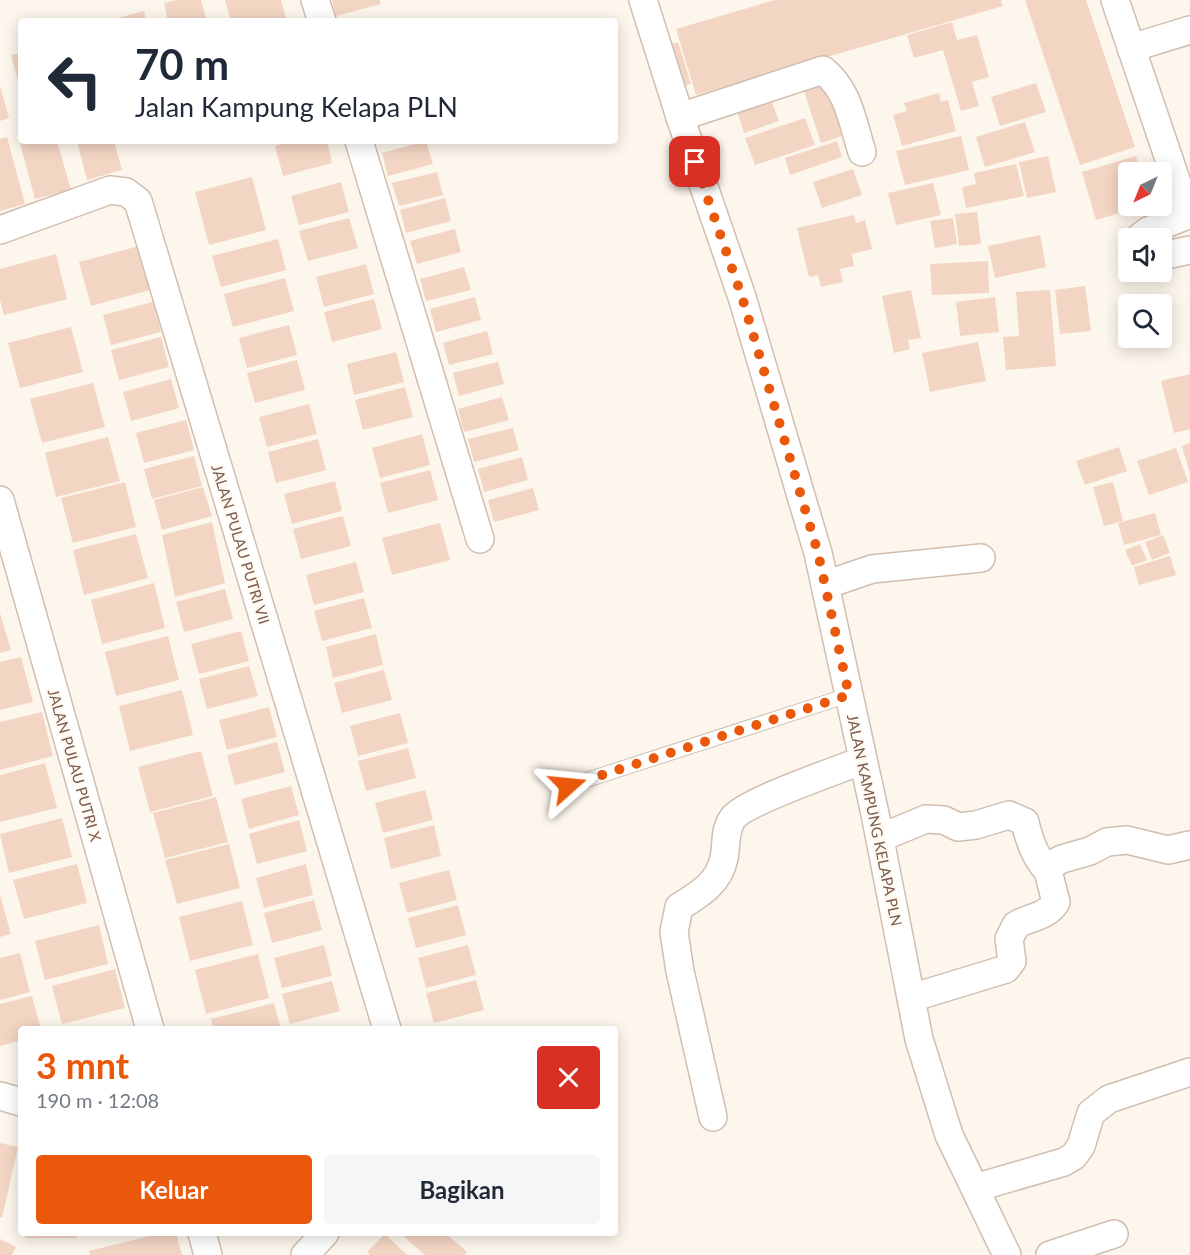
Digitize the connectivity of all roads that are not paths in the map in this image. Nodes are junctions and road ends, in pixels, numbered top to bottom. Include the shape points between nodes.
1 (315, 0) edge
2 (1115, 0) edge
3 (650, 2) edge
4 (321, 18) edge
5 (1190, 30) edge
6 (1131, 48) junction
7 (680, 117) junction
8 (359, 144) edge
9 (862, 152) dead end
10 (1189, 214) edge
11 (1155, 228) edge
12 (0, 230) edge
13 (1190, 250) edge
14 (1172, 254) edge
15 (0, 500) edge
16 (480, 539) dead end
17 (981, 558) dead end
18 (825, 585) junction
19 (849, 695) junction
20 (863, 760) junction
21 (568, 786) dead end
22 (880, 838) junction
23 (1190, 845) edge
24 (1048, 871) junction
25 (911, 998) junction
26 (149, 1026) edge
27 (386, 1026) edge
28 (1190, 1072) edge
29 (0, 1096) edge
30 (18, 1101) edge
31 (713, 1118) dead end
32 (975, 1188) junction
33 (1114, 1234) dead end
34 (203, 1236) edge
35 (322, 1236) edge
36 (208, 1255) edge
37 (305, 1255) edge
38 (1007, 1255) edge
39 (1050, 1255) edge

1 - 4 street
2 - 6 street
3 - 7 street, JALAN KAMPUNG KELAPA PLN
5 - 6 street
6 - 10 street
7 - 9 street via 823,70 843,92
7 - 18 street, JALAN KAMPUNG KELAPA PLN via 742,297
8 - 16 street
10 - 11 street
12 - 27 street, JALAN PULAU PUTRI VII via 110,190 126,192 138,201
13 - 14 street
15 - 26 street, JALAN PULAU PUTRI X
17 - 18 street via 872,569
18 - 19 street, JALAN KAMPUNG KELAPA PLN
19 - 20 street, JALAN KAMPUNG KELAPA PLN
19 - 21 lane
20 - 22 street, JALAN KAMPUNG KELAPA PLN
20 - 31 street via 755,803 734,817 725,837 718,876 680,907 674,932 678,961
22 - 24 street via 926,819 944,820 958,827 1009,815 1025,822 1029,840
22 - 25 street, JALAN KAMPUNG KELAPA PLN
23 - 24 street via 1168,850 1127,840 1107,842 1062,859
24 - 25 street via 1056,902 1043,914 1016,924 1009,939 1012,961 1006,969
25 - 32 street, JALAN KAMPUNG KELAPA PLN via 919,1040 949,1135
28 - 32 street via 1109,1098 1091,1113 1081,1146 1064,1162
29 - 30 street
32 - 38 street, JALAN KAMPUNG KELAPA PLN
33 - 39 street
34 - 36 street
35 - 37 street

